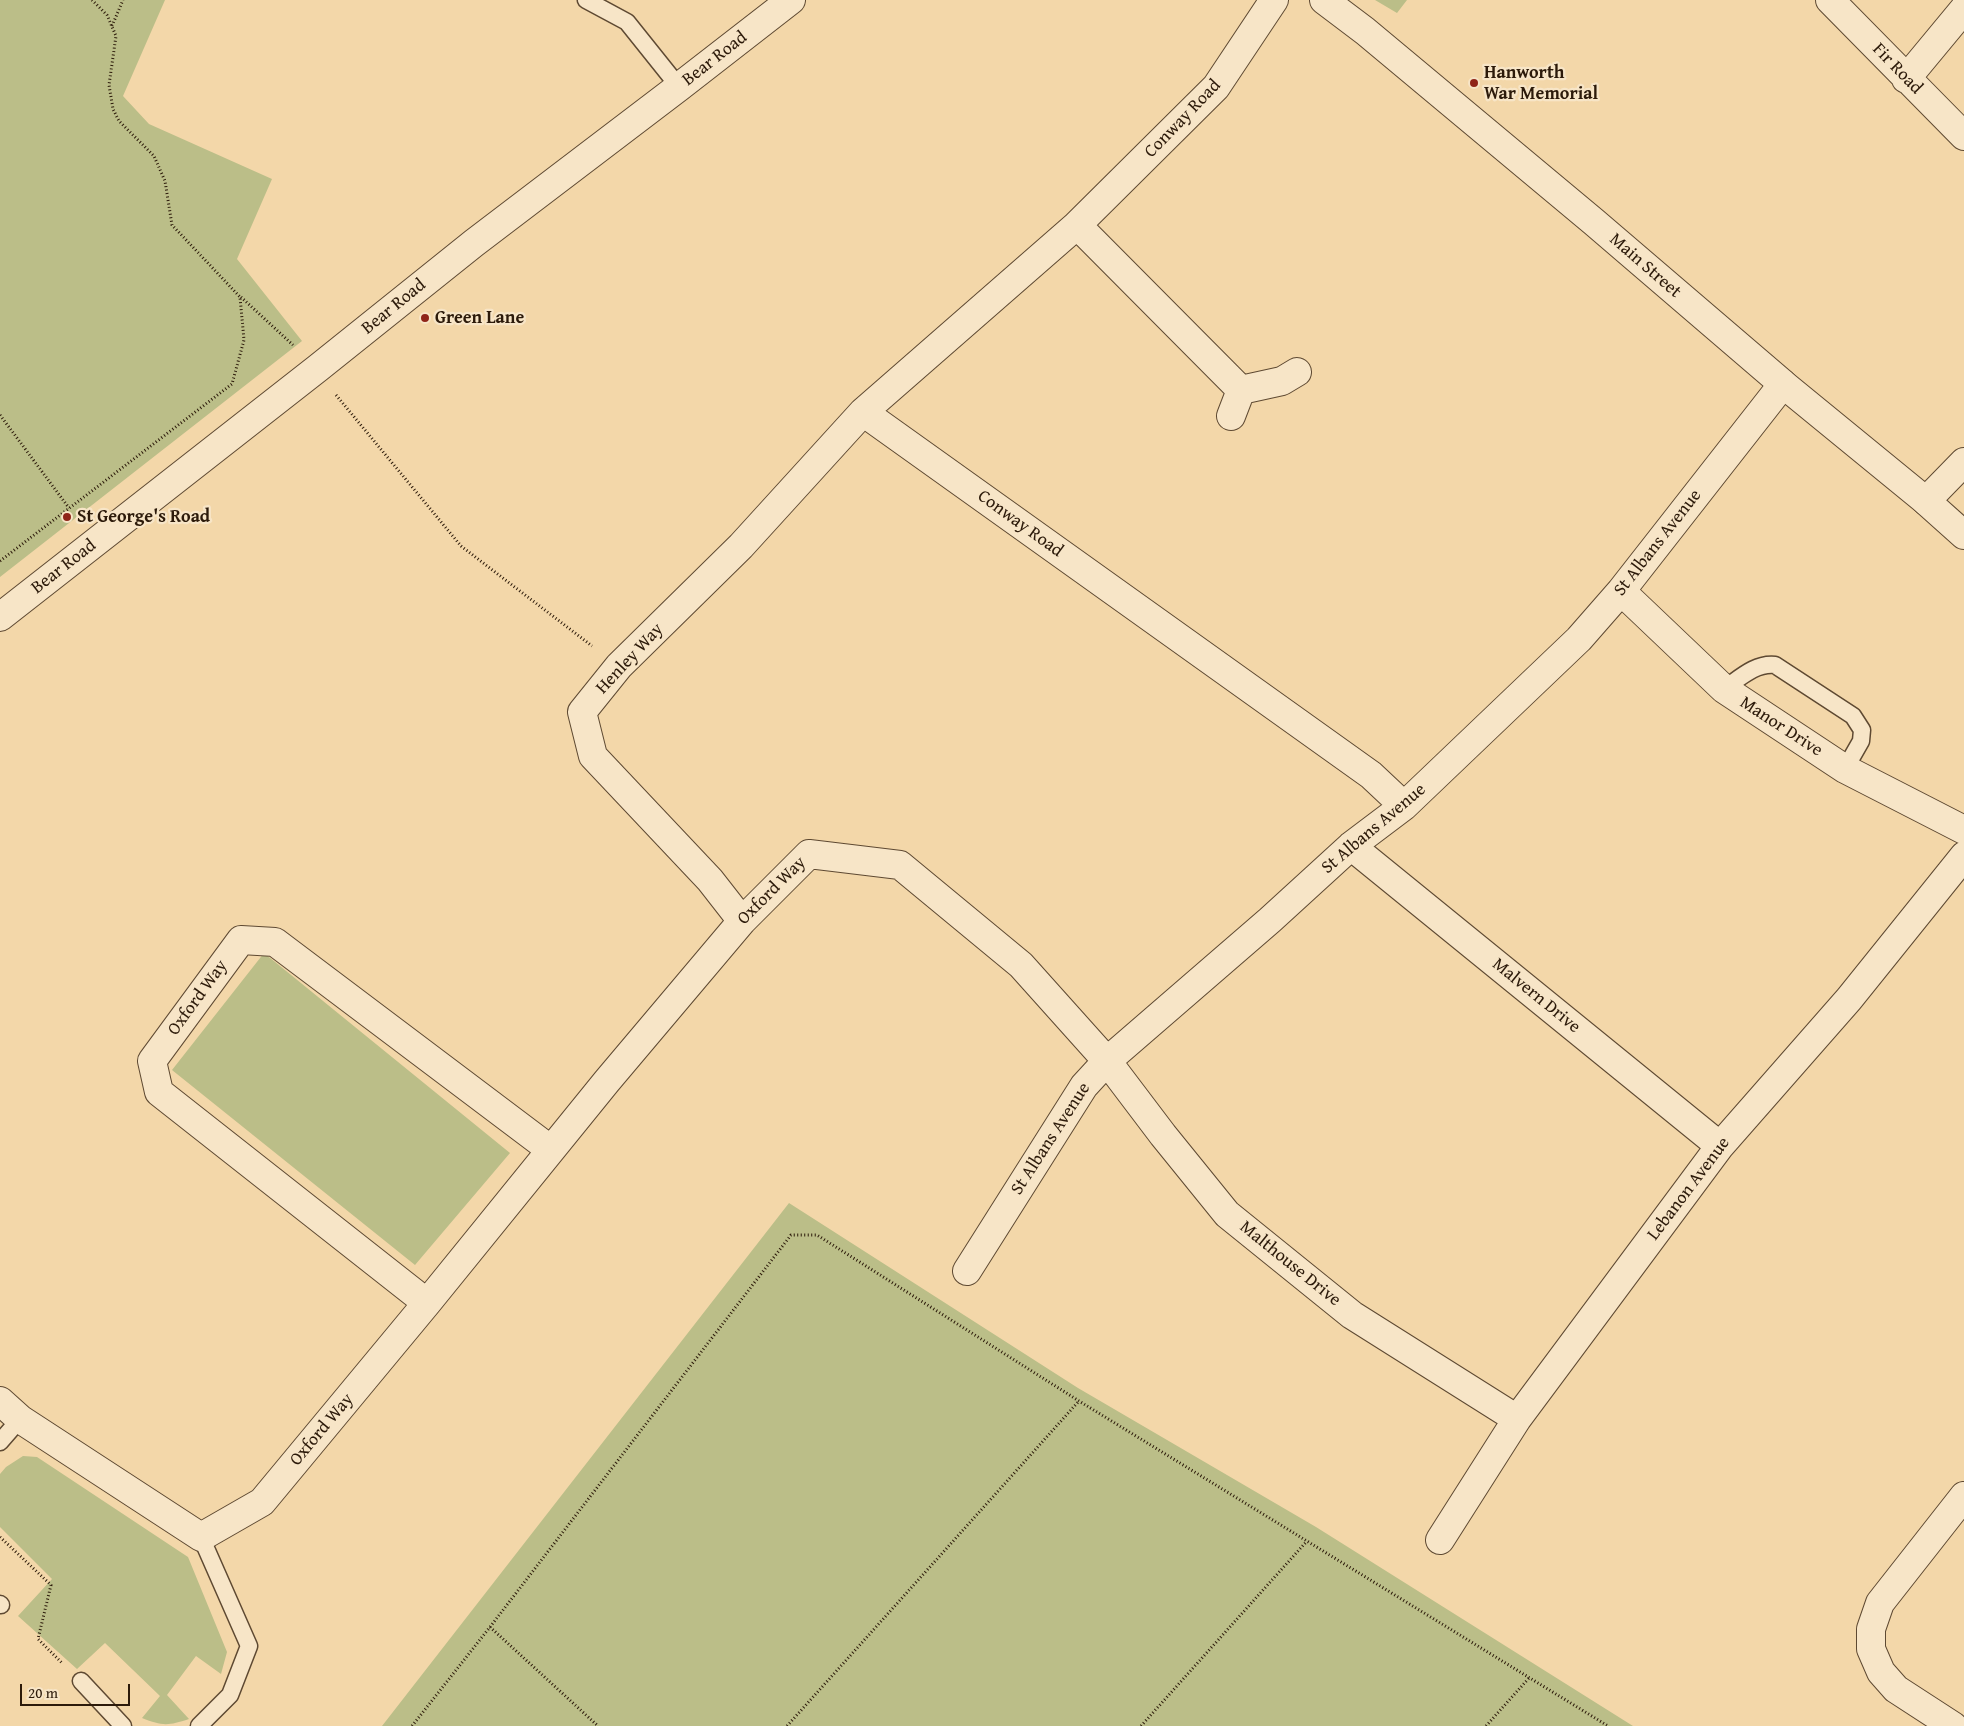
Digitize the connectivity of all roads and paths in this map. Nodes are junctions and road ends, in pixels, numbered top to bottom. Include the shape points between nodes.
1 (92, 0) edge
2 (123, 0) edge
3 (586, 0) edge
4 (791, 0) edge
5 (1274, 0) edge
6 (1324, 0) edge
7 (1830, 0) edge
8 (1964, 9) edge
9 (112, 26) junction
10 (1906, 79) junction
11 (679, 87) junction
12 (1964, 136) edge
13 (1077, 226) junction
14 (240, 296) junction
15 (318, 368) junction
16 (1297, 372) dead end
17 (1783, 384) junction
18 (1241, 390) junction
19 (863, 412) junction
20 (0, 415) edge
21 (1231, 416) dead end
22 (1964, 462) edge
23 (1926, 501) junction
24 (69, 508) junction
25 (1964, 535) edge
26 (0, 561) edge
27 (1621, 591) junction
28 (0, 617) edge
29 (619, 666) junction
30 (1724, 689) junction
31 (1846, 769) junction
32 (1404, 806) junction
33 (1964, 830) edge
34 (1351, 846) junction
35 (1964, 856) edge
36 (742, 921) junction
37 (1107, 1061) junction
38 (1720, 1146) junction
39 (552, 1150) junction
40 (967, 1271) dead end
41 (427, 1303) junction
42 (1079, 1401) junction
43 (10, 1410) edge
44 (1517, 1419) junction
45 (0, 1442) edge
46 (1964, 1496) edge
47 (0, 1537) edge
48 (201, 1537) junction
49 (1440, 1540) dead end
50 (1307, 1542) junction
51 (490, 1627) junction
52 (1529, 1678) junction
53 (81, 1681) joint
54 (123, 1726) edge
55 (200, 1726) edge
56 (412, 1726) edge
57 (598, 1726) edge
58 (788, 1726) edge
59 (1141, 1726) edge
60 (1486, 1726) edge
61 (1608, 1726) edge
62 (1954, 1726) edge

1 - 9 path via 108,15
2 - 9 path
3 - 11 lane via 627,22
4 - 11 street, Bear Road
5 - 13 street, Conway Road via 1216,87
6 - 17 street, Main Street via 1373,37
7 - 10 street, Fir Road
8 - 10 street
9 - 14 path via 116,36 108,85 113,109 119,121 154,156 165,181 172,225
10 - 12 street, Fir Road
11 - 15 street, Bear Road via 474,243
13 - 18 street
13 - 19 street, Conway Road
14 - 15 path
14 - 24 path via 244,340 232,384
15 - 28 street, Bear Road
15 - 29 path via 342,403 461,546
16 - 18 street via 1282,381
17 - 23 street, Main Street
17 - 27 street, St Albans Avenue
18 - 21 street
19 - 29 street, Henley Way via 741,546
19 - 32 street, Conway Road via 1371,775
20 - 24 path
22 - 23 street
23 - 25 street, Main Street
24 - 26 path
27 - 30 street, Manor Drive
27 - 32 street, St Albans Avenue via 1579,639
29 - 36 street, Henley Way via 582,712 593,756 710,880
30 - 31 street, Manor Drive
30 - 31 lane via 1755,668 1776,665 1853,716 1862,730 1861,741
31 - 33 street, Manor Drive
32 - 34 street, St Albans Avenue
34 - 37 street, St Albans Avenue
34 - 38 street, Malvern Drive
35 - 38 street, Lebanon Avenue via 1849,999
36 - 37 street, Oxford Way via 809,854 900,865 1021,964
36 - 39 street, Oxford Way
37 - 40 street, St Albans Avenue via 1084,1086
37 - 44 street, Malthouse Drive via 1227,1214 1352,1315
38 - 44 street, Lebanon Avenue
39 - 41 street, Oxford Way
39 - 41 street, Oxford Way via 274,942 241,940 152,1061 159,1092
41 - 48 street, Oxford Way via 262,1502
42 - 50 path
42 - 51 path via 817,1235 791,1235
42 - 58 path
43 - 45 lane
43 - 48 street
44 - 49 street, Lebanon Avenue
46 - 62 street via 1880,1603 1871,1629 1870,1649 1881,1672 1896,1689
47 - 53 path via 51,1585 38,1639
48 - 55 lane via 248,1646 230,1695
50 - 52 path
50 - 59 path
51 - 56 path
51 - 57 path
52 - 60 path
52 - 61 path
53 - 54 lane

